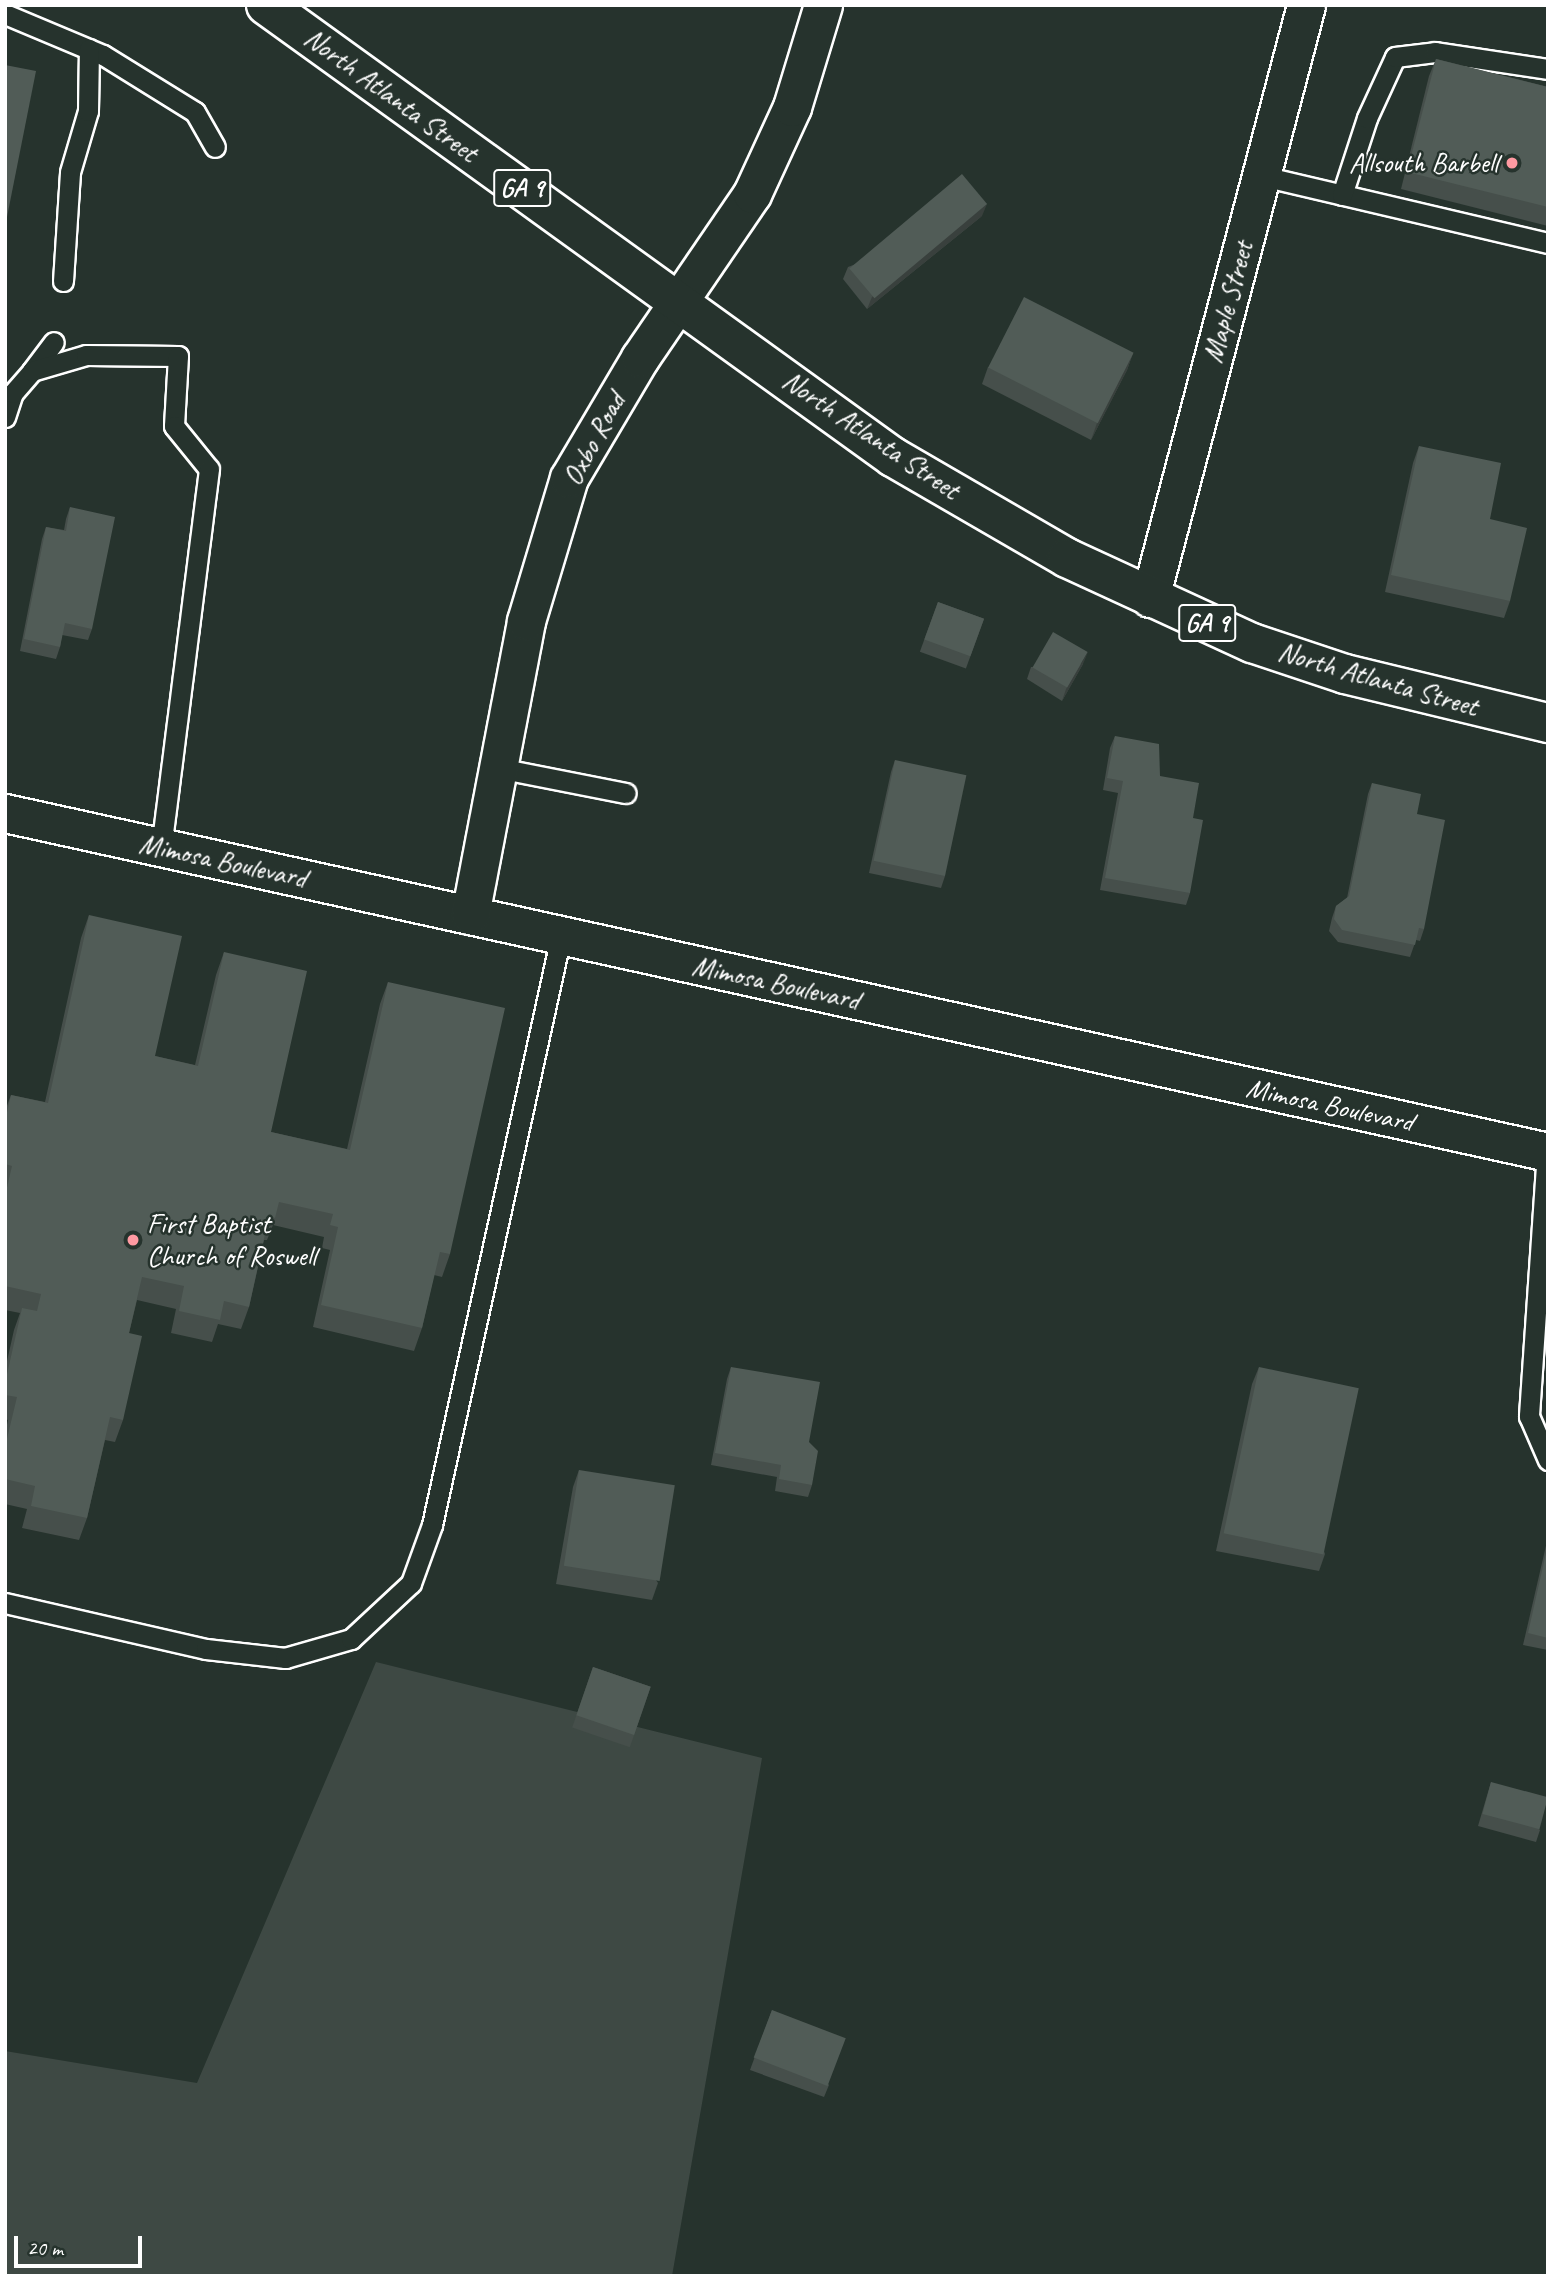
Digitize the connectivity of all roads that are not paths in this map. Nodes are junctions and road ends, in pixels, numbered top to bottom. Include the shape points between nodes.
1 (266, 5) edge
2 (823, 5) edge
3 (1307, 5) edge
4 (5, 14) edge
5 (89, 49) junction
6 (1548, 69) edge
7 (215, 147) dead end
8 (1262, 176) junction
9 (1342, 195) junction
10 (1548, 243) edge
11 (63, 281) dead end
12 (678, 301) junction
13 (54, 342) dead end
14 (32, 371) junction
15 (5, 417) edge
16 (1150, 598) junction
17 (1548, 723) edge
18 (498, 768) junction
19 (626, 793) dead end
20 (5, 813) edge
21 (161, 848) junction
22 (470, 915) junction
23 (561, 936) junction
24 (1547, 1152) edge
25 (1548, 1460) edge
26 (5, 1604) edge

1 - 12 highway, North Atlanta Street / GA 9
2 - 12 street, Oxbo Road via 772,156 729,232
3 - 8 street, Maple Street
4 - 5 lane
5 - 7 lane via 195,112
5 - 11 lane via 88,111 70,172
6 - 9 lane via 1435,52 1395,57 1367,118
8 - 9 lane
8 - 16 street, Maple Street
9 - 10 lane
12 - 16 highway, North Atlanta Street / GA 9 via 893,457 1067,558
12 - 18 street, Oxbo Road via 569,478 526,621
13 - 14 lane
14 - 15 lane via 13,393
14 - 21 lane via 86,355 178,356 174,426 209,469
16 - 17 highway, North Atlanta Street / GA 9 via 1252,643 1345,674
18 - 19 lane
18 - 22 street, Oxbo Road
20 - 21 street, Mimosa Boulevard
21 - 22 street, Mimosa Boulevard
22 - 23 street, Mimosa Boulevard
23 - 24 street, Mimosa Boulevard
23 - 26 lane via 435,1511 411,1583 351,1639 285,1658 206,1649
24 - 25 lane via 1529,1416

